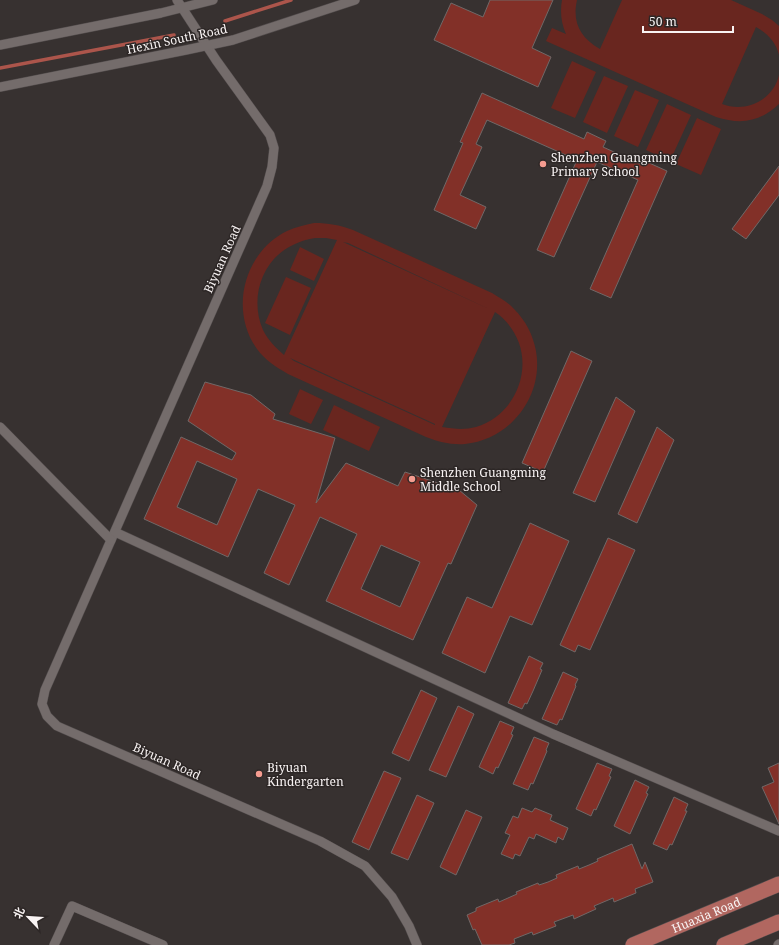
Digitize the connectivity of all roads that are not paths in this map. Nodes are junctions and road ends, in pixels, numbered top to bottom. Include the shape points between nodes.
1 (213, 0) edge
2 (355, 0) edge
3 (180, 4) edge
4 (0, 45) edge
5 (207, 45) junction
6 (0, 87) edge
7 (0, 427) edge
8 (113, 536) junction
9 (779, 831) edge
10 (776, 883) edge
11 (779, 922) edge
12 (54, 945) edge
13 (162, 945) edge
14 (417, 945) edge
15 (633, 945) edge
16 (724, 945) edge

1 - 3 street
2 - 5 street, Hexin South Road via 233,40
3 - 4 street via 154,14
3 - 5 street, Biyuan Road
5 - 6 street, Hexin South Road
5 - 8 street, Biyuan Road via 270,135 274,148 272,167 264,194
7 - 8 street
8 - 9 street via 553,734
8 - 14 street, Biyuan Road via 45,690 42,704 47,716 57,726 320,841 365,866 392,897
10 - 15 main road, Huaxia Road
11 - 16 main road
12 - 13 street via 72,906

